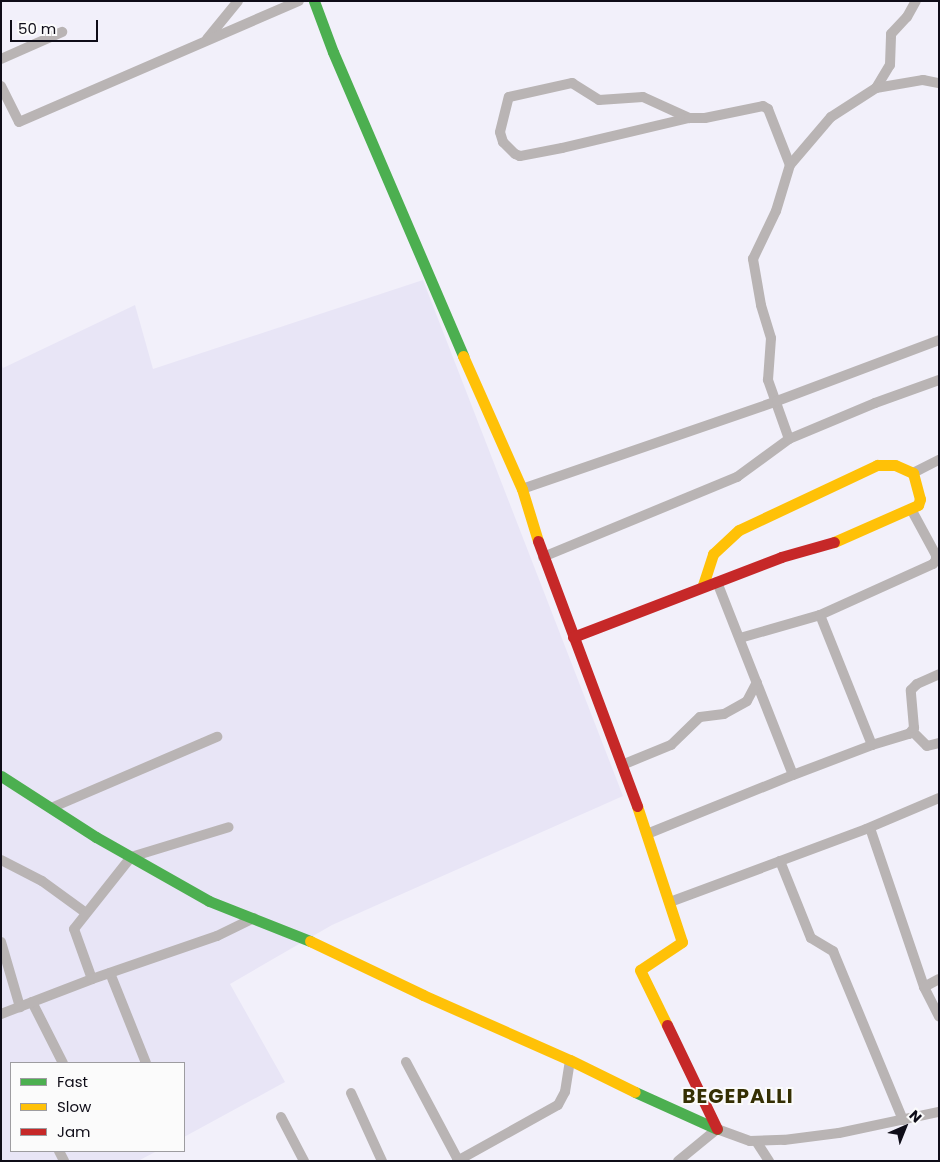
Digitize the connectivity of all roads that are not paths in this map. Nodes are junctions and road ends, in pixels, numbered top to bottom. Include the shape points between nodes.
1 (238, 1) edge
2 (298, 1) edge
3 (314, 1) edge
4 (916, 1) edge
5 (62, 32) dead end
6 (205, 40) junction
7 (1, 59) edge
8 (939, 82) edge
9 (1, 86) edge
10 (876, 88) junction
11 (690, 118) junction
12 (790, 165) junction
13 (939, 340) edge
14 (939, 380) edge
15 (777, 401) junction
16 (789, 439) junction
17 (939, 460) edge
18 (912, 473) junction
19 (522, 489) junction
20 (911, 508) junction
21 (543, 557) junction
22 (717, 582) junction
23 (703, 585) junction
24 (820, 615) junction
25 (573, 637) junction
26 (740, 638) junction
27 (939, 674) edge
28 (757, 682) junction
29 (912, 732) junction
30 (217, 737) dead end
31 (939, 743) edge
32 (872, 745) junction
33 (622, 765) junction
34 (793, 775) junction
35 (1, 776) edge
36 (939, 798) edge
37 (51, 808) junction
38 (229, 827) dead end
39 (870, 828) junction
40 (647, 834) junction
41 (131, 857) junction
42 (1, 860) edge
43 (780, 861) junction
44 (670, 902) junction
45 (86, 913) junction
46 (254, 918) junction
47 (1, 942) edge
48 (110, 973) junction
49 (92, 979) junction
50 (939, 979) edge
51 (924, 987) junction
52 (32, 1002) junction
53 (20, 1007) junction
54 (1, 1014) edge
55 (939, 1016) edge
56 (570, 1060) junction
57 (62, 1062) edge
58 (146, 1062) edge
59 (406, 1062) dead end
60 (351, 1093) dead end
61 (939, 1112) edge
62 (281, 1117) dead end
63 (903, 1120) junction
64 (717, 1129) junction
65 (756, 1141) junction
66 (304, 1161) edge
67 (382, 1161) edge
68 (458, 1161) edge
69 (678, 1161) edge
70 (769, 1161) edge

1 - 6 street
2 - 6 street
3 - 19 street via 333,52
4 - 10 street via 891,34 890,65
5 - 7 street
6 - 9 street via 19,122
8 - 10 street via 923,80
10 - 12 street via 831,117
11 - 11 street via 520,156 504,142 500,132 509,97 572,84 599,100 643,97
11 - 12 street via 763,106 768,109
12 - 15 street via 776,211 753,259 771,338 768,380
13 - 15 street
14 - 16 street
15 - 16 street
15 - 19 street
16 - 21 street via 737,477
17 - 18 street
18 - 20 street via 920,500
18 - 23 street via 881,463 739,530 713,554
19 - 21 street
20 - 22 street via 842,540 785,555
20 - 24 street via 936,560
21 - 25 street
22 - 23 street
22 - 26 street
23 - 25 street
24 - 26 street
24 - 32 street
25 - 33 street
26 - 28 street
27 - 29 street via 911,690
28 - 33 street via 747,701 724,714 700,717 671,745
28 - 34 street
29 - 31 street via 927,746
29 - 32 street
30 - 37 street
32 - 34 street
33 - 40 street
34 - 40 street
35 - 37 street
36 - 39 street
37 - 41 street
38 - 41 street
39 - 43 street
39 - 51 street
40 - 44 street
41 - 45 street
41 - 46 street via 209,900
42 - 45 street via 42,881
43 - 44 street
43 - 63 street via 811,938 833,951
44 - 64 street via 682,942 640,970
45 - 49 street via 74,928
46 - 48 street via 217,936
46 - 56 street
47 - 53 street
48 - 49 street
48 - 58 street
49 - 52 street
50 - 51 street
51 - 55 street
52 - 53 street
52 - 57 street
53 - 54 street
56 - 64 street
56 - 68 street via 565,1092 558,1105
59 - 68 street
60 - 67 street
61 - 63 street
62 - 66 street
63 - 65 street via 839,1133
64 - 65 street
64 - 69 street
65 - 70 street

